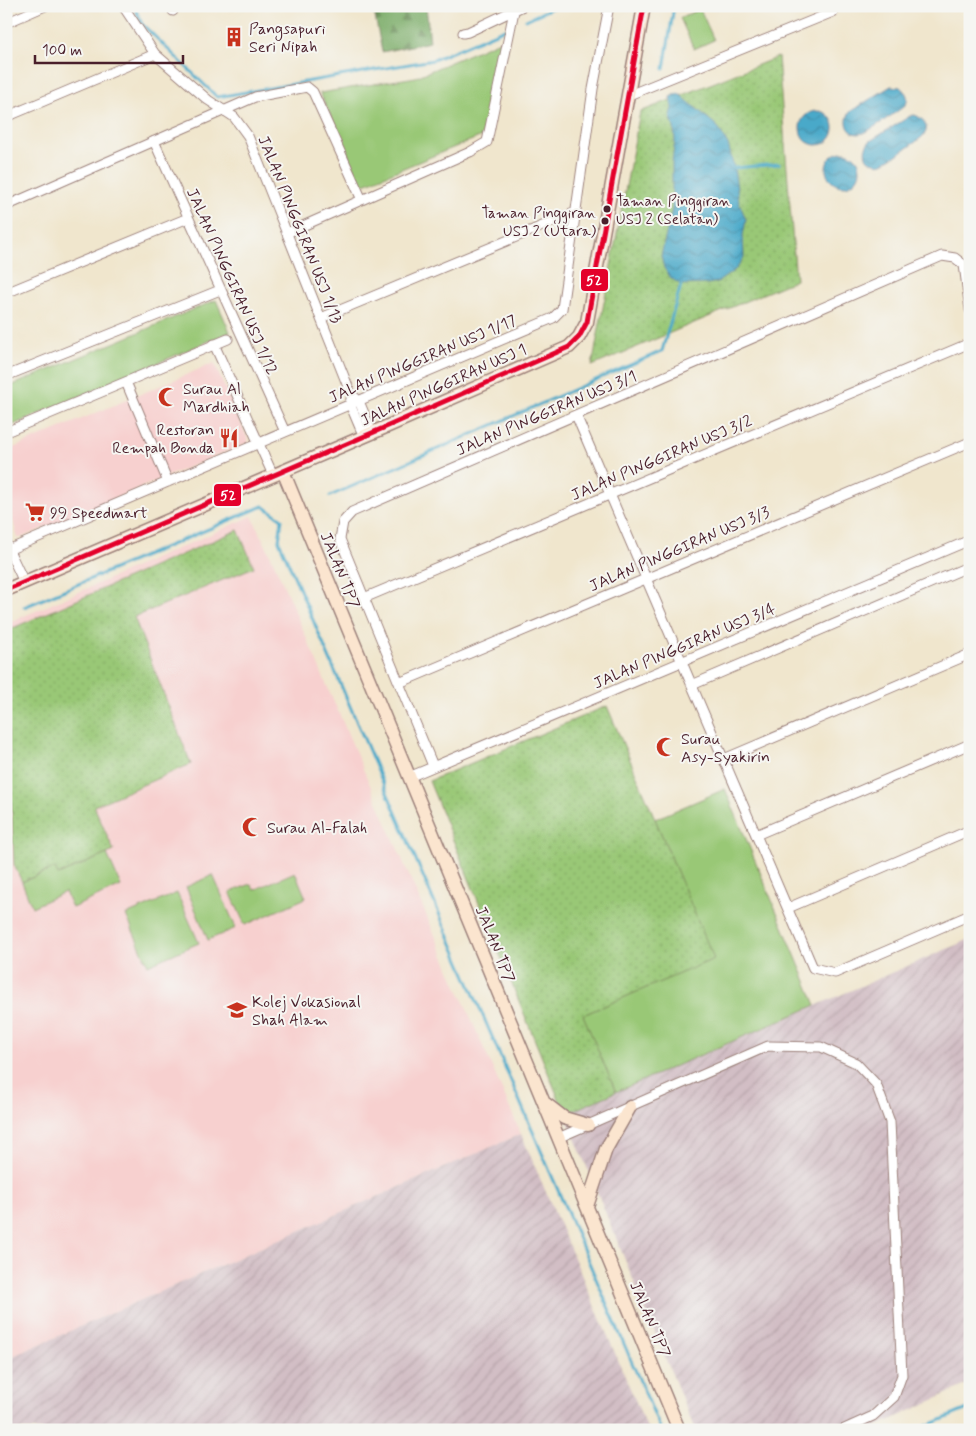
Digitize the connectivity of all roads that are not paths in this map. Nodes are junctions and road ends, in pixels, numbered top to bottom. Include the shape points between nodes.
1 (45, 6) edge
2 (123, 6) edge
3 (523, 6) edge
4 (609, 6) edge
5 (644, 6) edge
6 (514, 11) junction
7 (833, 12) dead end
8 (6, 22) edge
9 (463, 34) dead end
10 (155, 54) junction
11 (629, 95) junction
12 (224, 110) junction
13 (6, 117) edge
14 (154, 141) junction
15 (362, 200) junction
16 (6, 206) edge
17 (576, 212) junction
18 (188, 218) junction
19 (287, 233) junction
20 (220, 290) junction
21 (6, 293) edge
22 (970, 310) edge
23 (321, 318) junction
24 (228, 338) dead end
25 (970, 343) edge
26 (214, 344) junction
27 (6, 376) edge
28 (126, 382) junction
29 (355, 403) junction
30 (576, 415) junction
31 (6, 432) edge
32 (285, 432) junction
33 (368, 435) junction
34 (970, 442) edge
35 (259, 443) junction
36 (278, 473) junction
37 (168, 482) junction
38 (610, 495) junction
39 (970, 540) edge
40 (7, 547) edge
41 (970, 566) edge
42 (646, 578) junction
43 (11, 589) edge
44 (364, 598) junction
45 (970, 654) edge
46 (682, 662) junction
47 (399, 683) junction
48 (692, 685) junction
49 (970, 744) edge
50 (724, 759) junction
51 (433, 766) junction
52 (409, 777) junction
53 (970, 830) edge
54 (756, 835) junction
55 (788, 908) junction
56 (970, 916) edge
57 (544, 1103) junction
58 (630, 1107) junction
59 (588, 1125) junction
60 (558, 1138) junction
61 (587, 1206) junction
62 (679, 1430) edge
63 (842, 1430) edge

1 - 8 street
2 - 10 street, JALAN PINGGIRAN USJ 1/13
3 - 6 street
4 - 17 street, JALAN PINGGIRAN USJ 1/17
5 - 11 street, JALAN PINGGIRAN USJ 1
6 - 9 street
6 - 15 street via 487,142
7 - 11 street
10 - 12 street, JALAN PINGGIRAN USJ 1/13
10 - 13 street
11 - 33 street, JALAN PINGGIRAN USJ 1 via 587,322 580,337 568,347
12 - 14 street
12 - 15 street via 255,97 307,87 313,92
12 - 19 street, JALAN PINGGIRAN USJ 1/13 via 234,117 248,136
14 - 16 street
14 - 18 street, JALAN PINGGIRAN USJ 1/12
15 - 19 street
17 - 23 street
17 - 29 street, JALAN PINGGIRAN USJ 1/17 via 562,309 553,318
18 - 20 street, JALAN PINGGIRAN USJ 1/12
18 - 21 street
19 - 23 street, JALAN PINGGIRAN USJ 1/13
20 - 27 street
20 - 32 street, JALAN PINGGIRAN USJ 1/12
22 - 30 street, JALAN PINGGIRAN USJ 3/1 via 964,265 955,258 942,256
23 - 29 street, JALAN PINGGIRAN USJ 1/13
24 - 26 street
25 - 38 street, JALAN PINGGIRAN USJ 3/2
26 - 28 street
26 - 35 street
28 - 31 street
28 - 37 street
29 - 32 street, JALAN PINGGIRAN USJ 1/17
29 - 33 street
30 - 38 street
30 - 44 street, JALAN PINGGIRAN USJ 3/1 via 352,512 343,522 340,538
32 - 35 street, JALAN PINGGIRAN USJ 1/17
33 - 36 street, JALAN PINGGIRAN USJ 1
34 - 42 street, JALAN PINGGIRAN USJ 3/3
35 - 36 street
35 - 37 street, JALAN PINGGIRAN USJ 1/17
36 - 43 street, JALAN PINGGIRAN USJ 1
36 - 52 street, JALAN TP7
37 - 40 street, JALAN PINGGIRAN USJ 1/17
38 - 42 street
38 - 44 street, JALAN PINGGIRAN USJ 3/2
39 - 46 street, JALAN PINGGIRAN USJ 3/4
40 - 43 street
41 - 48 street
42 - 46 street
42 - 47 street, JALAN PINGGIRAN USJ 3/3
44 - 47 street, JALAN PINGGIRAN USJ 3/1
45 - 50 street
46 - 48 street
46 - 51 street, JALAN PINGGIRAN USJ 3/4
47 - 51 street, JALAN PINGGIRAN USJ 3/1
48 - 50 street
49 - 54 street
50 - 54 street
51 - 52 street, JALAN PINGGIRAN USJ 3/4
52 - 57 street, JALAN TP7
53 - 55 street
54 - 55 street
55 - 56 street via 813,968 835,973
57 - 59 street via 564,1118
57 - 60 street, JALAN TP7
58 - 59 street
58 - 61 street via 606,1149
58 - 63 street via 768,1046 821,1047 856,1063 876,1084 890,1122 902,1375 894,1397 873,1416
59 - 60 street
60 - 61 street, JALAN TP7
61 - 62 street, JALAN TP7

